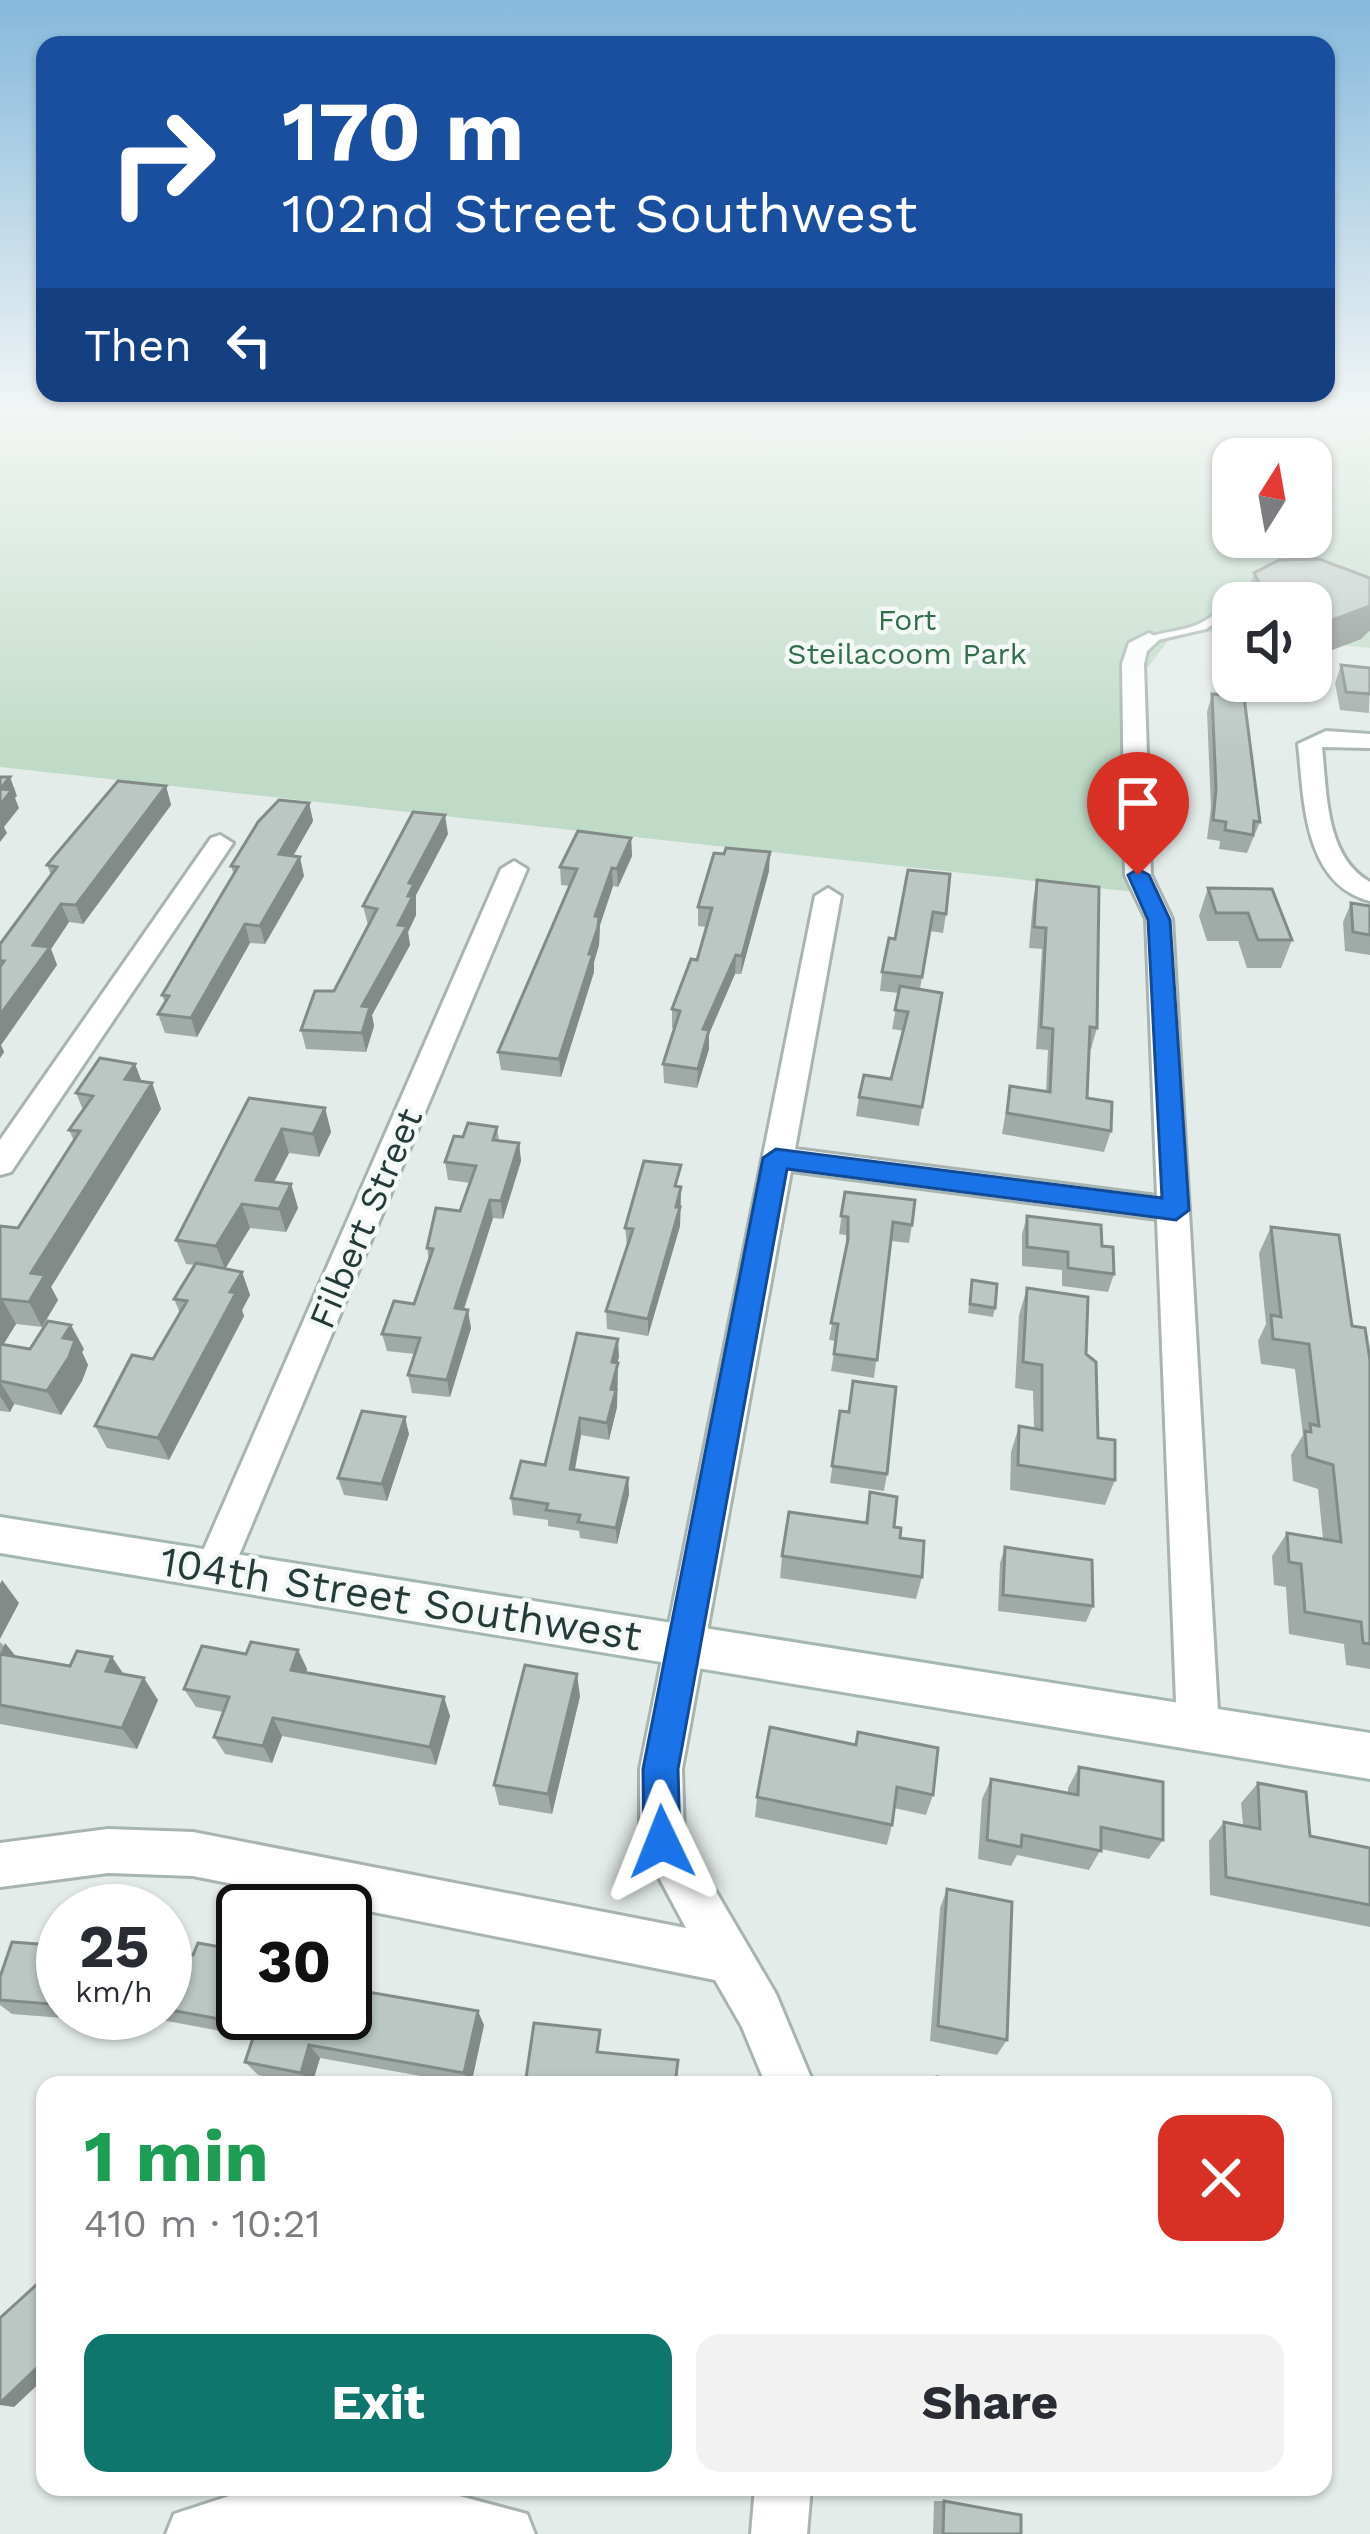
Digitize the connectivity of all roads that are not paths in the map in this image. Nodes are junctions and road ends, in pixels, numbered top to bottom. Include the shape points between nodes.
1 (1212, 617) edge
2 (1149, 639) joint
3 (1370, 741) edge
4 (220, 843) dead end
5 (514, 869) dead end
6 (1370, 893) edge
7 (828, 896) dead end
8 (776, 1158) junction
9 (0, 1164) edge
10 (1176, 1210) junction
11 (0, 1535) edge
12 (215, 1567) junction
13 (687, 1643) junction
14 (1198, 1728) junction
15 (1370, 1756) edge
16 (0, 1865) edge
17 (732, 1960) junction
18 (786, 2076) edge
19 (782, 2496) edge
20 (194, 2534) edge
21 (507, 2534) edge
22 (779, 2534) edge

1 - 2 lane via 1186,633
2 - 10 street via 1133,664 1138,875 1159,920
3 - 6 street via 1326,737 1310,744 1328,852 1342,877
4 - 9 street
5 - 12 street, Filbert Street
7 - 8 street
8 - 10 street
8 - 13 street
10 - 14 street
11 - 12 street, 104th Street Southwest
12 - 13 street, 104th Street Southwest
13 - 14 street, 104th Street Southwest
13 - 17 street via 661,1769 662,1842
14 - 15 street, 104th Street Southwest
16 - 17 street via 108,1851 193,1854
17 - 18 street
19 - 22 street
20 - 21 street via 328,2501 391,2506

